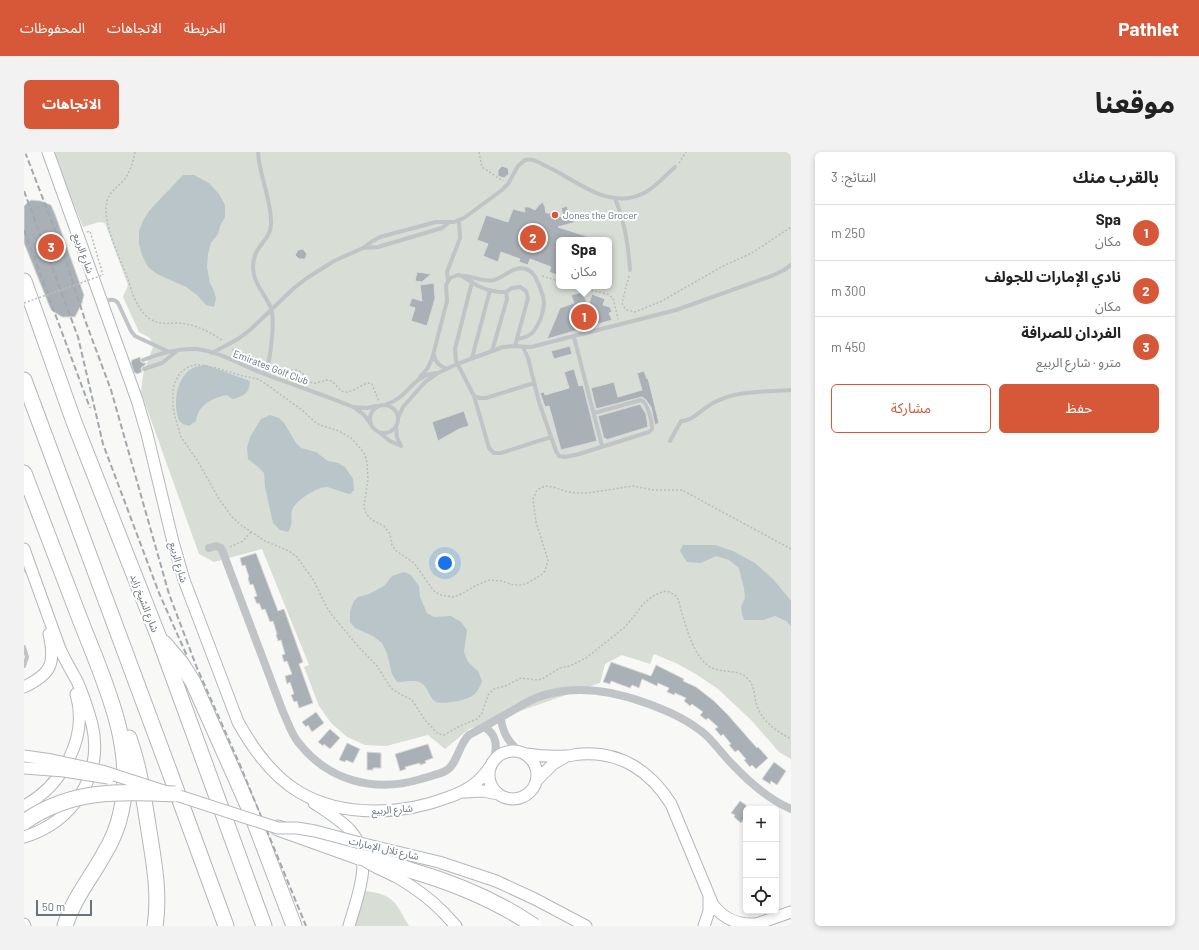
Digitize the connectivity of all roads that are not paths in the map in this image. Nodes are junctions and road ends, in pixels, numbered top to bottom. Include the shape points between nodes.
1 (48, 152) edge
2 (258, 152) edge
3 (675, 168) road end
4 (615, 198) junction
5 (459, 220) junction
6 (448, 223) junction
7 (363, 248) junction
8 (791, 265) edge
9 (630, 270) road end
10 (462, 276) junction
11 (448, 281) junction
12 (24, 282) edge
13 (472, 282) junction
14 (490, 290) junction
15 (506, 292) junction
16 (102, 303) junction
17 (272, 309) junction
18 (574, 337) junction
19 (517, 339) junction
20 (515, 346) junction
21 (523, 347) junction
22 (181, 350) junction
23 (167, 351) junction
24 (492, 351) junction
25 (212, 353) junction
26 (434, 354) junction
27 (472, 358) junction
28 (143, 360) dead end
29 (457, 364) junction
30 (144, 369) dead end
31 (447, 369) junction
32 (438, 373) junction
33 (264, 374) junction
34 (420, 377) junction
35 (24, 380) edge
36 (534, 383) junction
37 (791, 390) edge
38 (474, 396) junction
39 (380, 405) junction
40 (353, 407) junction
41 (594, 413) junction
42 (398, 418) junction
43 (370, 423) junction
44 (396, 427) junction
45 (380, 432) junction
46 (551, 437) junction
47 (670, 441) dead end
48 (602, 446) junction
49 (24, 473) edge
50 (209, 548) dead end
51 (24, 549) edge
52 (24, 568) edge
53 (35, 580) junction
54 (43, 602) junction
55 (159, 638) junction
56 (24, 647) edge
57 (24, 666) edge
58 (70, 668) junction
59 (24, 687) edge
60 (108, 694) junction
61 (501, 718) junction
62 (484, 727) junction
63 (506, 737) junction
64 (495, 741) junction
65 (522, 752) junction
66 (24, 756) edge
67 (566, 756) junction
68 (491, 764) junction
69 (24, 768) edge
70 (131, 780) junction
71 (537, 780) junction
72 (299, 792) junction
73 (460, 793) junction
74 (175, 794) junction
75 (498, 794) junction
76 (24, 806) edge
77 (791, 809) edge
78 (24, 822) edge
79 (278, 828) junction
80 (24, 837) edge
81 (359, 857) junction
82 (709, 898) junction
83 (442, 911) junction
84 (791, 912) edge
85 (753, 925) edge
86 (65, 926) edge
87 (155, 926) edge
88 (226, 926) edge
89 (264, 926) edge
90 (294, 926) edge
91 (349, 926) edge
92 (452, 926) edge
93 (456, 926) edge
94 (534, 926) edge
95 (586, 926) edge
96 (704, 926) edge

1 - 16 main road, شارع الربيع
2 - 17 lane via 271,224 269,234 255,254 253,268 256,282
3 - 4 lane via 643,193 629,198
4 - 5 lane via 592,191 529,159 521,162 508,184 495,196
4 - 9 lane via 627,234
5 - 6 lane
5 - 11 lane via 460,238 447,272
6 - 7 lane via 442,228 382,246
6 - 7 lane via 436,222 380,237
7 - 17 lane via 320,269 294,288
8 - 18 lane via 774,275 676,310
10 - 11 lane via 454,276
10 - 13 lane
10 - 19 lane via 489,281 519,268 525,268 534,274 543,296 543,312 532,334
11 - 26 lane via 447,301
12 - 55 highway, شارع الشيخ زايد via 74,422
13 - 14 lane
13 - 29 lane via 455,349
14 - 15 lane
14 - 27 lane
15 - 19 lane via 520,287 528,298
15 - 24 lane via 507,299
16 - 23 lane via 111,299 116,300 135,336
16 - 72 main road, شارع الربيع via 130,369 184,580 238,722 264,761 280,778
17 - 25 lane via 250,330
17 - 33 lane via 270,354
18 - 21 lane
18 - 41 lane
19 - 20 lane
20 - 21 lane
20 - 24 lane
21 - 36 lane
22 - 23 lane, Emirates Golf Club
22 - 25 lane, Emirates Golf Club via 194,349
22 - 30 lane via 158,365
23 - 28 lane, Emirates Golf Club
24 - 27 lane
25 - 33 lane, Emirates Golf Club
26 - 31 lane via 436,362
26 - 34 lane
27 - 29 lane
29 - 31 lane
29 - 38 lane
31 - 32 lane
32 - 34 lane
32 - 42 lane via 425,382 403,407
33 - 40 lane, Emirates Golf Club
34 - 39 lane via 396,400
35 - 88 highway
36 - 38 lane via 486,398
36 - 46 lane
37 - 47 lane via 741,393 719,400 690,419 681,421
38 - 46 lane via 491,451 501,453
39 - 40 lane via 367,408
39 - 42 lane via 393,407
39 - 43 lane via 370,414
40 - 43 lane
41 - 48 lane
41 - 48 lane via 641,400 646,404 652,424 649,432
42 - 44 lane
43 - 45 lane
44 - 45 lane via 389,432
44 - 45 lane via 401,446
46 - 48 lane via 557,454 562,457
49 - 60 highway
50 - 62 street via 221,548 289,727 297,741 320,764 348,779 369,784 395,785 411,782 446,770 466,738
51 - 53 main road
52 - 53 lane
53 - 54 main road
54 - 58 main road via 60,649
54 - 59 main road via 52,659 43,676
55 - 89 highway, شارع الشيخ زايد
55 - 90 highway via 178,658 193,682 250,810
56 - 57 lane via 27,657
58 - 76 main road via 79,706 74,745 67,764 56,780 38,798
58 - 80 main road via 92,724 94,750 91,771 83,791 68,811 47,827
60 - 86 highway via 124,756 126,779 123,801 110,844 73,906
60 - 87 highway via 123,722 142,785 156,878
61 - 62 street
61 - 63 street
61 - 77 street via 536,698 552,693 600,690 632,698 668,711 697,728 745,778 771,798
62 - 64 street via 492,732
63 - 64 street
63 - 65 street
64 - 68 street via 496,751
65 - 67 main road
65 - 68 main road via 504,752
65 - 71 main road via 535,765
66 - 70 main road, bridge via 86,767
67 - 71 main road via 547,769
67 - 82 main road via 597,754 612,757 627,762 652,779 671,804
68 - 73 main road, شارع الربيع via 474,785
68 - 75 main road via 488,774
69 - 70 main road, bridge
70 - 74 main road, شارع تلال الإمارات, bridge
71 - 75 main road via 528,794 521,798 505,798
72 - 73 main road, شارع الربيع via 338,806 380,811 421,806
72 - 91 main road via 343,823 358,844 364,869
73 - 75 main road, شارع الربيع via 475,791
74 - 78 highway, bridge via 126,792 87,795 52,806
74 - 79 main road, شارع تلال الإمارات, bridge
79 - 81 highway, bridge
79 - 95 main road, شارع تلال الإمارات, bridge via 315,831 439,862 496,881
81 - 83 main road, bridge via 414,888
81 - 94 highway, bridge via 385,862 465,888 506,908
82 - 85 main road via 724,917
82 - 96 main road via 709,911
83 - 92 main road
83 - 93 main road
84 - 85 main road

